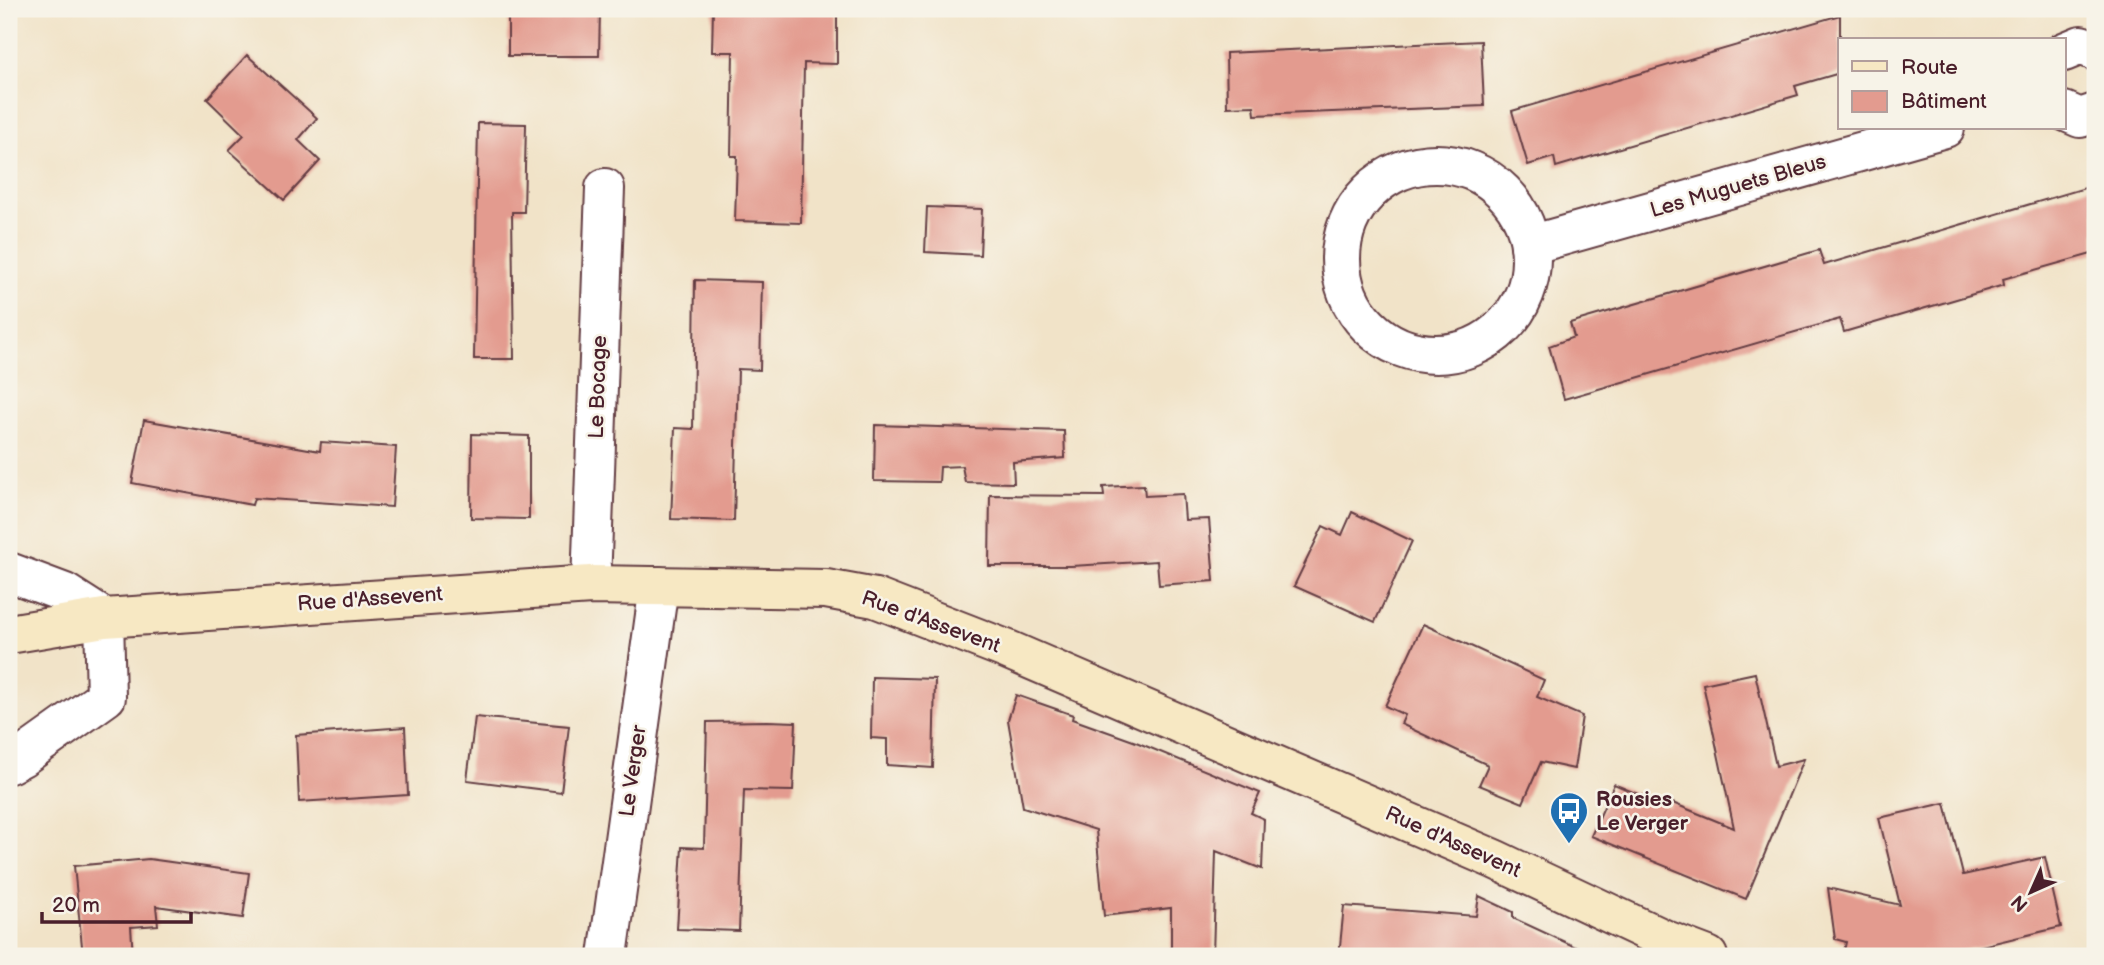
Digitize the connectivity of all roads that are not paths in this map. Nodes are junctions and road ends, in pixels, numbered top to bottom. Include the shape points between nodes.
1 (2066, 51) edge
2 (2095, 51) edge
3 (2066, 112) edge
4 (2095, 113) edge
5 (1938, 130) edge
6 (605, 188) dead end
7 (1530, 245) junction
8 (9, 572) edge
9 (591, 585) junction
10 (659, 586) junction
11 (104, 618) junction
12 (9, 634) edge
13 (9, 764) edge
14 (608, 956) edge
15 (1708, 956) edge

1 - 2 street via 2081,45
3 - 4 street via 2080,118
5 - 7 street, Les Muguets Bleus
6 - 9 street, Le Bocage
7 - 7 street via 1522,216 1504,192 1480,174 1452,164 1423,164 1395,172 1370,188 1352,212 1342,240 1341,269 1349,298 1363,321 1384,339 1435,354 1473,346 1502,328 1527,290
8 - 11 street via 65,593
9 - 10 street, Rue d'Assevent
9 - 11 street, Rue d'Assevent
10 - 14 street, Le Verger
10 - 15 street, Rue d'Assevent via 827,589 875,598 1192,728
11 - 12 street, Rue d'Assevent
11 - 13 street via 106,697

